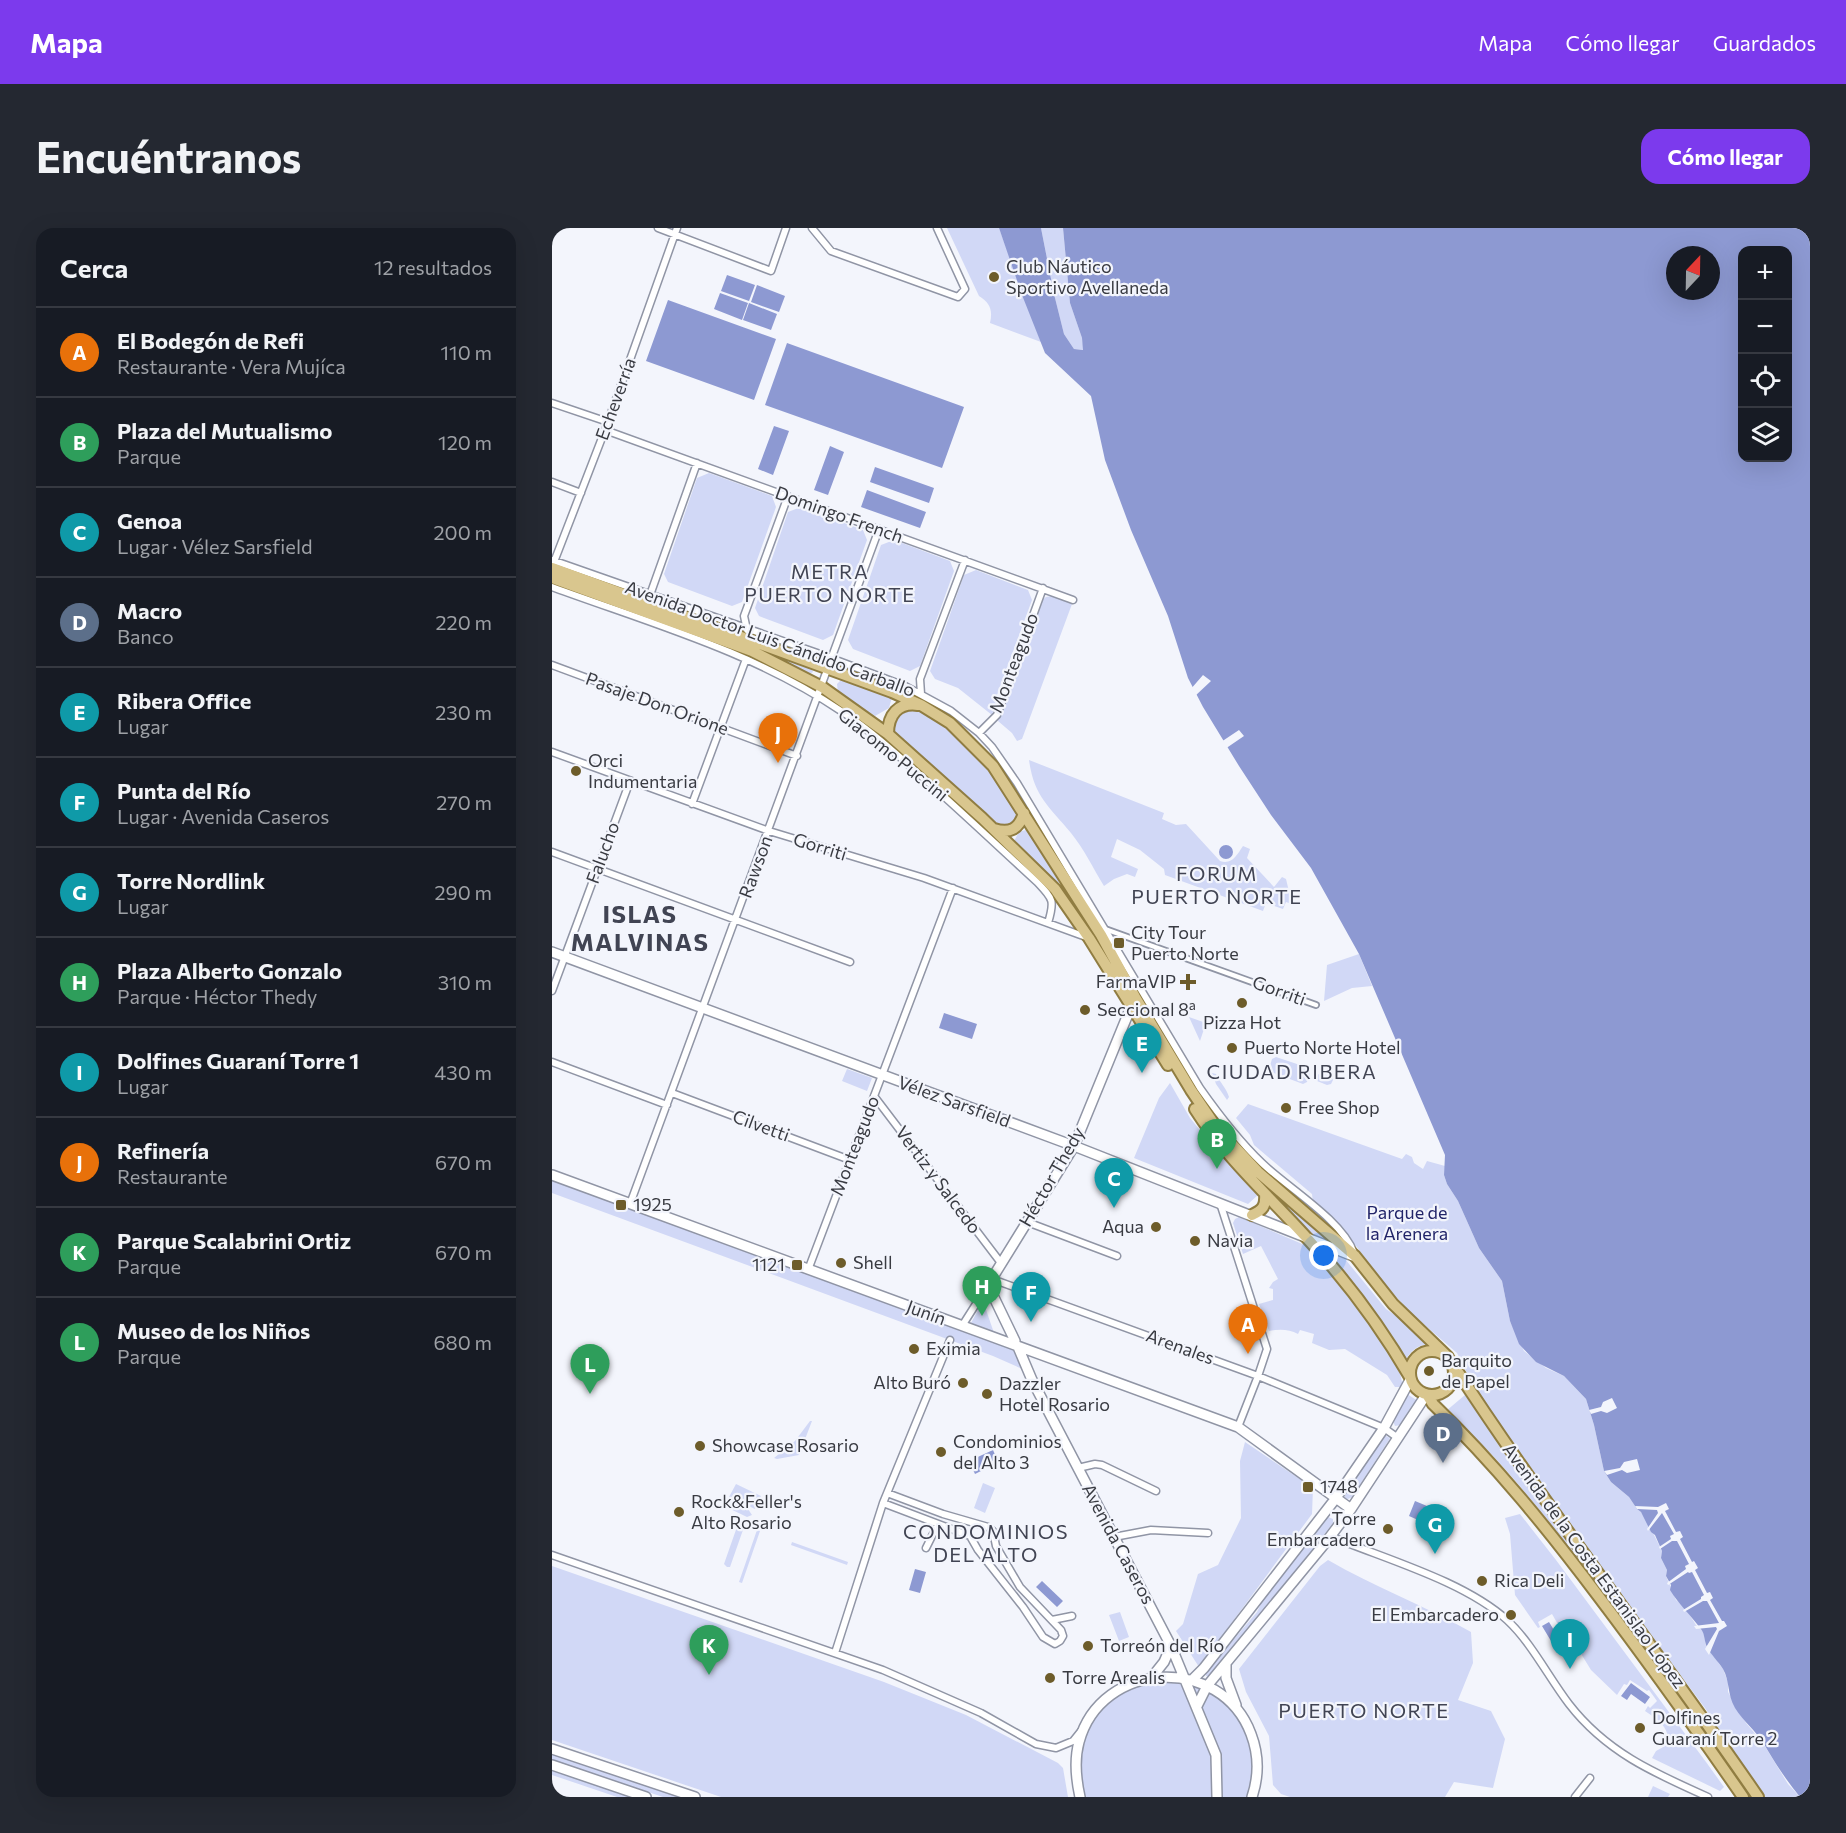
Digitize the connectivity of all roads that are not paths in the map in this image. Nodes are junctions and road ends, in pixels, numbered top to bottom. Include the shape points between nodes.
1 (658, 228) edge
2 (786, 228) edge
3 (812, 228) edge
4 (937, 228) edge
5 (676, 231) edge
6 (552, 403) edge
7 (608, 422) junction
8 (605, 430) junction
9 (697, 463) junction
10 (552, 482) edge
11 (581, 493) junction
12 (788, 496) junction
13 (879, 529) junction
14 (965, 560) junction
15 (553, 565) edge
16 (552, 578) edge
17 (614, 581) junction
18 (552, 588) edge
19 (1043, 588) junction
20 (622, 594) junction
21 (650, 595) junction
22 (1073, 600) dead end
23 (696, 630) junction
24 (747, 630) junction
25 (703, 642) junction
26 (756, 643) junction
27 (746, 659) junction
28 (831, 664) junction
29 (552, 665) edge
30 (820, 692) junction
31 (921, 700) junction
32 (868, 718) junction
33 (720, 728) junction
34 (958, 729) junction
35 (868, 730) junction
36 (976, 731) junction
37 (888, 734) junction
38 (552, 752) edge
39 (797, 756) junction
40 (630, 781) junction
41 (1014, 788) junction
42 (692, 804) junction
43 (1024, 813) junction
44 (994, 829) junction
45 (769, 831) junction
46 (552, 852) edge
47 (598, 868) junction
48 (953, 888) junction
49 (736, 920) junction
50 (1048, 923) junction
51 (1105, 929) junction
52 (1089, 938) junction
53 (552, 952) edge
54 (565, 957) junction
55 (850, 962) dead end
56 (552, 991) edge
57 (1135, 996) junction
58 (1316, 1005) dead end
59 (703, 1008) junction
60 (552, 1062) edge
61 (882, 1075) junction
62 (672, 1093) junction
63 (874, 1096) junction
64 (667, 1105) junction
65 (1074, 1146) junction
66 (850, 1160) junction
67 (552, 1175) edge
68 (1265, 1194) junction
69 (1220, 1203) junction
70 (630, 1204) junction
71 (1252, 1215) junction
72 (1027, 1222) junction
73 (1306, 1237) junction
74 (1117, 1256) dead end
75 (1355, 1256) junction
76 (1001, 1263) junction
77 (808, 1270) junction
78 (990, 1282) junction
79 (962, 1326) junction
80 (950, 1340) dead end
81 (1016, 1344) junction
82 (1450, 1360) junction
83 (1258, 1376) junction
84 (1410, 1379) junction
85 (1427, 1395) junction
86 (1238, 1427) junction
87 (1384, 1428) junction
88 (1398, 1438) junction
89 (1078, 1468) junction
90 (1156, 1491) dead end
91 (887, 1492) junction
92 (1336, 1498) junction
93 (883, 1503) junction
94 (1351, 1509) junction
95 (1322, 1517) junction
96 (968, 1523) junction
97 (938, 1524) junction
98 (1337, 1527) junction
99 (965, 1533) junction
100 (1208, 1533) dead end
101 (1330, 1536) junction
102 (1114, 1537) junction
103 (926, 1548) dead end
104 (552, 1555) edge
105 (1072, 1616) dead end
106 (1052, 1620) junction
107 (1171, 1646) junction
108 (835, 1653) junction
109 (1226, 1664) junction
110 (1152, 1677) junction
111 (1188, 1679) junction
112 (1207, 1686) junction
113 (1197, 1706) junction
114 (1239, 1712) junction
115 (1085, 1726) junction
116 (552, 1749) edge
117 (552, 1765) edge
118 (1590, 1778) dead end
119 (1255, 1796) edge
120 (646, 1797) edge
121 (695, 1797) edge
122 (1080, 1797) edge
123 (1217, 1797) edge
124 (1575, 1797) edge
125 (1708, 1797) edge
126 (1743, 1797) edge
127 (1758, 1797) edge

1 - 5 street
2 - 5 street via 771,270
3 - 4 street via 831,251 958,297 965,289
5 - 7 street, Echeverría
6 - 7 street
7 - 8 street, Echeverría
8 - 9 street, Domingo French
8 - 11 street, Echeverría
9 - 12 street, Domingo French
9 - 21 street
10 - 11 street
11 - 15 street, Echeverría
12 - 13 street, Domingo French
12 - 24 street via 744,616
13 - 14 street, Domingo French
13 - 28 street, Rawson
14 - 19 street, Domingo French
14 - 31 street via 920,679
15 - 17 street, Avenida Doctor Luis Cándido Carballo
15 - 20 main road, Avenida Doctor Luis Cándido Carballo
16 - 23 main road, Avenida Doctor Luis Cándido Carballo
17 - 20 main road
17 - 21 street, Avenida Doctor Luis Cándido Carballo
18 - 25 street, Giacomo Puccini
19 - 22 street, Domingo French
19 - 36 street, Monteagudo via 997,715
20 - 26 main road, Avenida Doctor Luis Cándido Carballo
21 - 24 street, Avenida Doctor Luis Cándido Carballo
23 - 25 main road
23 - 30 main road, Avenida Doctor Luis Cándido Carballo via 752,651
24 - 26 main road
24 - 28 street, Avenida Doctor Luis Cándido Carballo
25 - 27 street, Giacomo Puccini
26 - 28 main road, Avenida Doctor Luis Cándido Carballo
27 - 30 street, Giacomo Puccini
27 - 33 street
28 - 30 street, Rawson
28 - 31 main road, Avenida Doctor Luis Cándido Carballo via 892,692
29 - 33 street, Pasaje Don Orione
30 - 32 main road, Avenida Doctor Luis Cándido Carballo
30 - 35 street, Giacomo Puccini
30 - 39 street, Rawson
31 - 34 main road, Avenida Doctor Luis Cándido Carballo
31 - 36 street, Avenida Doctor Luis Cándido Carballo via 951,711
31 - 37 main road via 892,714
32 - 35 main road
32 - 37 main road, Avenida Doctor Luis Cándido Carballo
33 - 39 street, Pasaje Don Orione
33 - 42 street
34 - 36 main road
34 - 41 main road, Avenida Doctor Luis Cándido Carballo
35 - 50 street, Giacomo Puccini via 1051,897
36 - 41 street, Avenida Doctor Luis Cándido Carballo via 992,747
37 - 44 main road, Avenida Doctor Luis Cándido Carballo
38 - 40 street, Gorriti
39 - 45 street, Rawson
40 - 42 street, Gorriti
40 - 47 street, Falucho
41 - 43 main road, Avenida Doctor Luis Cándido Carballo
41 - 51 street, Avenida Doctor Luis Cándido Carballo
42 - 45 street, Gorriti
43 - 44 main road via 1013,830
43 - 57 main road, Avenida Doctor Luis Cándido Carballo
44 - 52 main road, Avenida Doctor Luis Cándido Carballo via 1055,889
45 - 48 street, Gorriti
45 - 49 street, Rawson
46 - 47 street
47 - 49 street
47 - 54 street, Falucho
48 - 50 street, Gorriti
48 - 61 street, Monteagudo
49 - 55 street
49 - 59 street, Rawson
50 - 52 street, Gorriti
51 - 57 street, Avenida Doctor Luis Cándido Carballo
51 - 58 street, Gorriti
52 - 57 main road, Avenida Doctor Luis Cándido Carballo
53 - 54 main road, Vélez Sarsfield
54 - 56 street, Falucho
54 - 59 main road, Vélez Sarsfield
57 - 65 main road, Héctor Thedy
57 - 68 main road, Avenida Doctor Luis Cándido Carballo via 1210,1132
57 - 75 main road, Avenida Doctor Luis Cándido Carballo via 1222,1134 1258,1172
59 - 61 main road, Vélez Sarsfield
59 - 62 street, Rawson
60 - 64 street
61 - 63 street, Monteagudo
61 - 65 main road, Vélez Sarsfield
62 - 64 street, Rawson
62 - 66 street, Cilvetti
63 - 66 street, Monteagudo
63 - 76 street, Vertiz y Salcedo
64 - 70 street, Rawson
65 - 69 main road, Vélez Sarsfield
65 - 72 main road, Héctor Thedy
66 - 77 street, Monteagudo
67 - 70 main road, Junín
68 - 71 main road via 1263,1208
68 - 73 main road, Avenida Doctor Luis Cándido Carballo
69 - 71 main road, Vélez Sarsfield
69 - 83 street via 1267,1349
70 - 77 main road, Junín
71 - 73 main road, Vélez Sarsfield
72 - 74 street
72 - 76 main road, Héctor Thedy
73 - 75 main road, Vélez Sarsfield
73 - 84 main road, Avenida Doctor Luis Cándido Carballo via 1373,1319
75 - 82 main road, Avenida Doctor Luis Cándido Carballo via 1393,1304
76 - 78 main road, Héctor Thedy
77 - 79 main road, Junín
78 - 79 street, Héctor Thedy
78 - 81 main road, Avenida Caseros
78 - 83 street, Arenales
79 - 81 main road, Junín
80 - 91 street
81 - 86 main road, Junín
81 - 89 main road, Avenida Caseros
82 - 84 main road via 1433,1350 1418,1355 1412,1362
82 - 85 main road via 1455,1371 1450,1387
82 - 127 main road, Avenida de la Costa Estanislao López
83 - 86 street
83 - 87 street, Arenales
84 - 85 main road via 1419,1392
84 - 87 main road
85 - 88 main road
85 - 126 main road, Avenida de la Costa Estanislao López via 1549,1530
86 - 92 main road, Junín
87 - 88 street, Arenales
87 - 92 main road
88 - 94 main road
89 - 90 street via 1102,1465
89 - 102 main road, Avenida Caseros
91 - 93 street
91 - 96 street
92 - 94 main road, Junín
92 - 95 main road
93 - 97 street
93 - 108 street
94 - 98 main road
95 - 98 main road via 1336,1514
95 - 111 main road via 1204,1668
96 - 99 street via 969,1531
96 - 106 street via 984,1524 993,1532 996,1546 1020,1587
97 - 99 street
97 - 103 street
98 - 101 main road
99 - 106 street via 1042,1637 1055,1644 1063,1636
100 - 102 street via 1152,1530
101 - 109 main road
101 - 125 street via 1452,1585 1490,1606 1524,1637 1570,1706 1604,1742
102 - 107 main road, Avenida Caseros
104 - 108 street
105 - 106 street
107 - 110 main road
107 - 111 main road, Avenida Caseros
108 - 115 street via 954,1701 1041,1745 1065,1745
109 - 112 main road
109 - 114 main road via 1229,1688
110 - 111 main road
110 - 115 main road via 1113,1693
111 - 112 main road
111 - 113 main road, Avenida Caseros
112 - 113 main road
112 - 114 main road
113 - 123 main road, Avenida Caseros via 1216,1755
114 - 119 main road via 1258,1760
115 - 122 main road via 1076,1761
116 - 121 main road
117 - 120 main road
118 - 124 street

